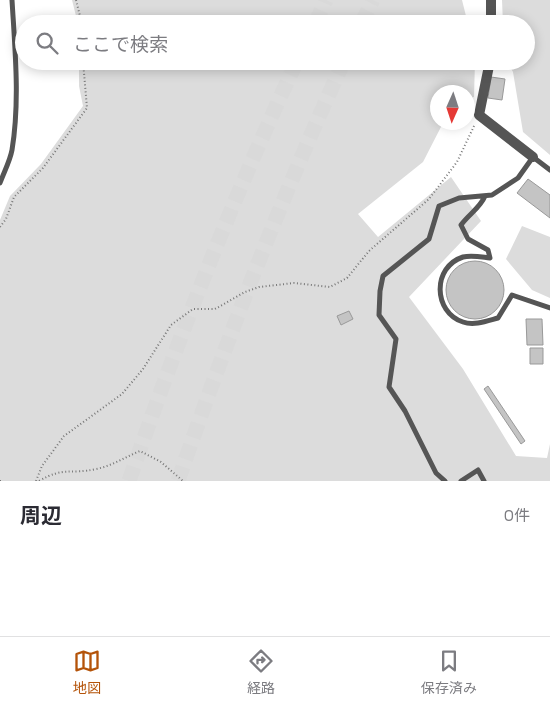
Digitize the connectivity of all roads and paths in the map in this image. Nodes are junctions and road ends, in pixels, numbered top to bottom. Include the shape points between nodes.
1 (12, 0) edge
2 (76, 0) edge
3 (491, 0) edge
4 (80, 15) edge
5 (491, 15) edge
6 (15, 57) edge
7 (16, 70) edge
8 (84, 70) edge
9 (488, 70) edge
10 (479, 115) junction
11 (533, 157) junction
12 (550, 170) edge
13 (0, 182) edge
14 (485, 196) junction
15 (0, 227) edge
16 (550, 308) edge
17 (38, 481) edge
18 (183, 481) edge
19 (445, 481) edge
20 (461, 481) edge
21 (484, 481) edge

1 - 6 lane
2 - 4 path
3 - 5 street
7 - 13 lane via 12,152
8 - 15 path via 87,108 43,168 14,197
9 - 10 street
10 - 11 street
10 - 17 path via 457,162 429,199 368,251 347,278 330,288 294,283 259,287 214,308 193,309 171,325 143,369 122,394 64,436 42,466
11 - 12 lane
11 - 14 lane via 518,178
14 - 16 lane via 481,206 470,213 461,225 468,239 488,250 490,258 461,258 448,268 443,273 439,288 442,305 463,322 480,323 498,318 512,295
14 - 19 lane via 459,198 438,206 429,239 383,276 380,291 379,314 396,339 389,387 405,411 436,473
17 - 18 path via 63,470 76,472 110,466 140,451 161,462
20 - 21 lane via 478,470

